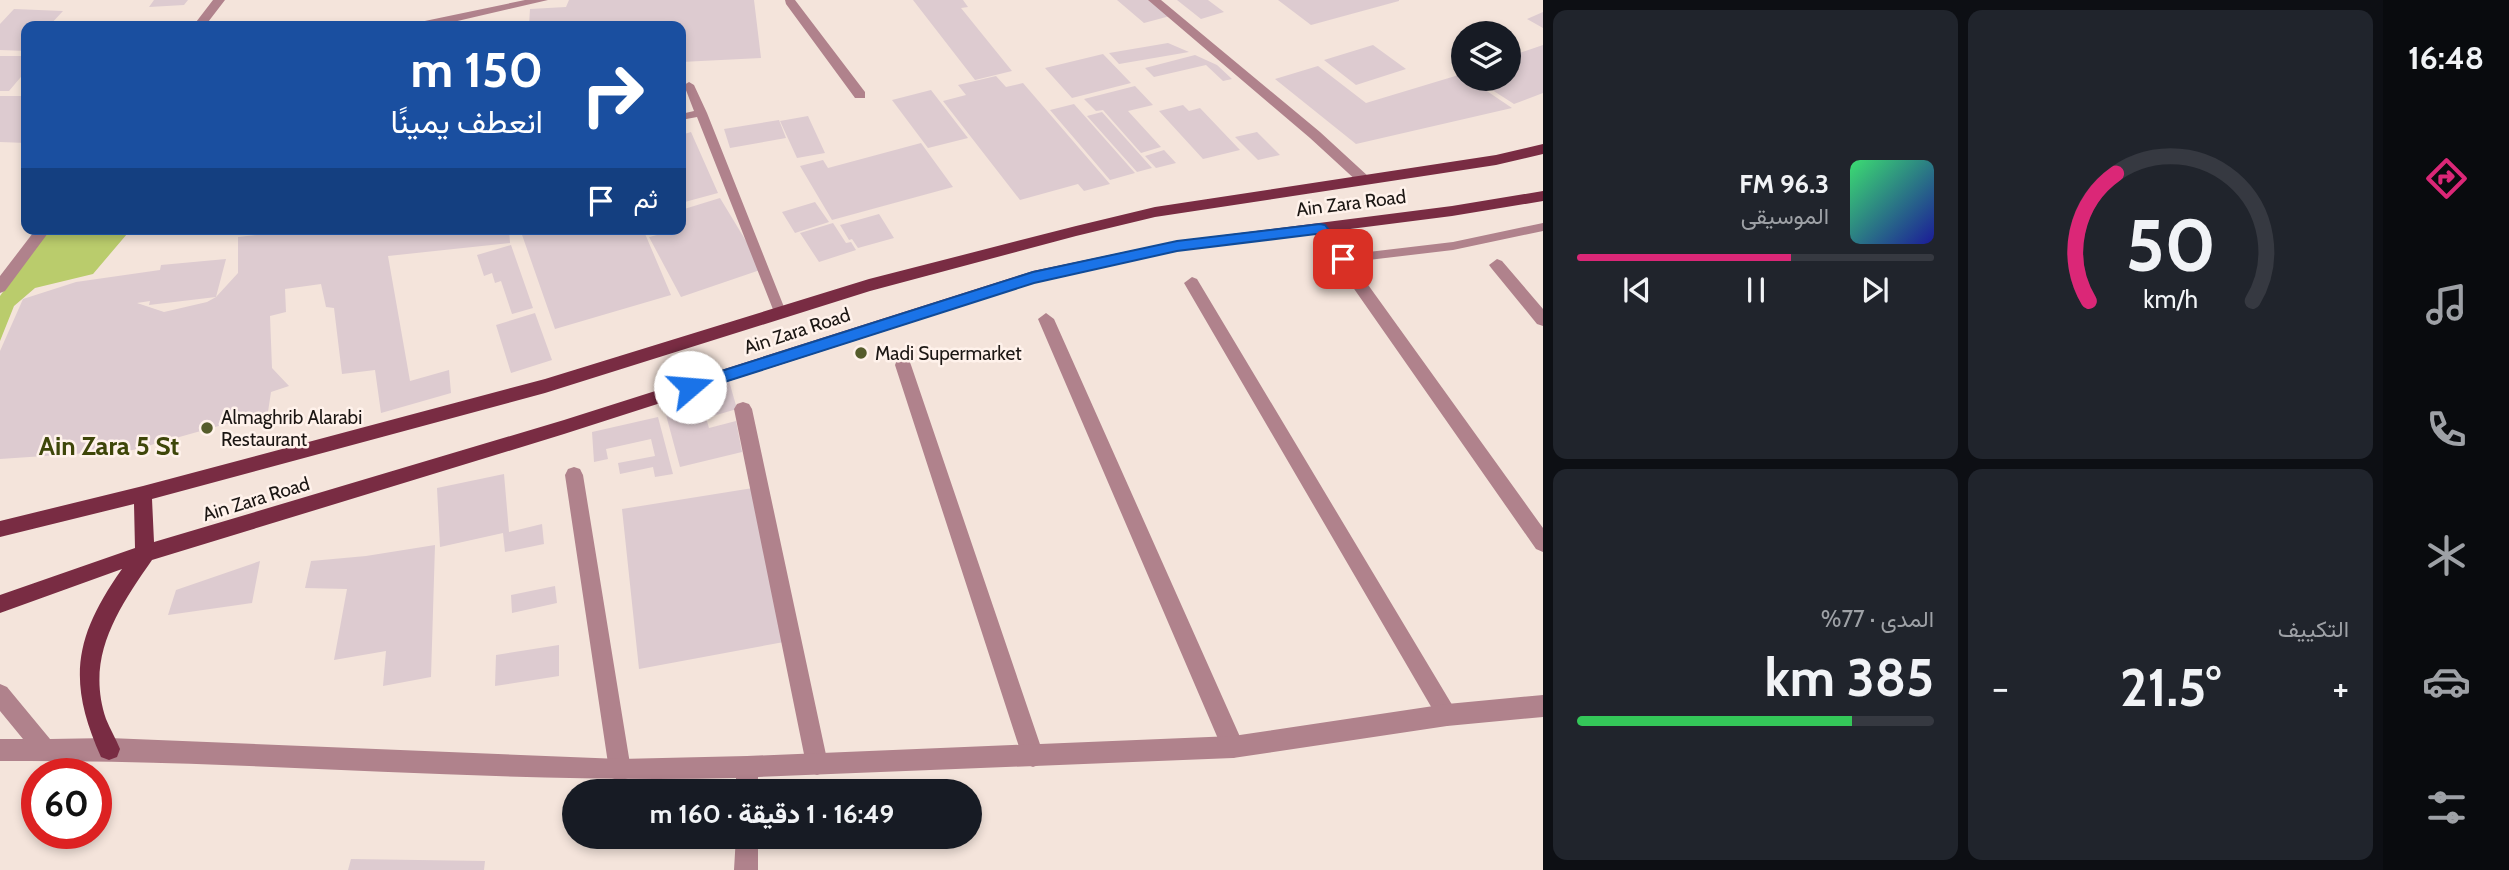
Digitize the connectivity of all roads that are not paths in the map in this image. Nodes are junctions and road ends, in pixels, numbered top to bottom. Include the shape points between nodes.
1 (219, 0) edge
2 (542, 0) edge
3 (805, 0) edge
4 (1154, 0) edge
5 (788, 1) edge
6 (203, 21) edge
7 (443, 21) edge
8 (689, 85) dead end
9 (860, 95) dead end
10 (702, 113) junction
11 (686, 116) edge
12 (1543, 149) edge
13 (1364, 180) junction
14 (1543, 196) edge
15 (1543, 227) edge
16 (1320, 229) junction
17 (39, 235) edge
18 (1343, 259) junction
19 (1497, 265) dead end
20 (1192, 283) dead end
21 (0, 287) edge
22 (780, 312) junction
23 (1046, 319) dead end
24 (1543, 320) edge
25 (903, 365) dead end
26 (743, 409) dead end
27 (574, 475) dead end
28 (143, 494) junction
29 (0, 529) edge
30 (1543, 543) edge
31 (145, 555) junction
32 (0, 604) edge
33 (0, 694) edge
34 (1543, 706) edge
35 (1447, 715) junction
36 (1233, 747) junction
37 (44, 748) junction
38 (109, 749) junction
39 (0, 750) edge
40 (1033, 755) junction
41 (817, 764) junction
42 (747, 767) junction
43 (620, 770) junction
44 (747, 779) edge
45 (747, 849) edge
46 (746, 870) edge

1 - 6 street
2 - 7 street
3 - 5 street
4 - 13 street
5 - 9 street
8 - 10 lane
10 - 11 lane
10 - 22 lane
12 - 13 main road, Ain Zara Road
13 - 22 main road, Ain Zara Road via 1155,212
14 - 16 main road, Ain Zara Road
15 - 18 lane via 1452,246
16 - 18 street
16 - 31 main road, Ain Zara Road via 1177,246 1033,278
17 - 21 street
18 - 30 street
19 - 24 street
20 - 35 street
22 - 28 main road, Ain Zara Road via 545,386
23 - 36 street
25 - 40 street
26 - 41 street
27 - 43 street
28 - 29 main road, Ain Zara Road
28 - 31 main road
31 - 32 main road, Ain Zara Road
31 - 38 main road via 107,608 89,668 93,716
33 - 37 street
34 - 35 street
35 - 36 street
36 - 40 street
37 - 38 street
37 - 39 street
38 - 43 street
40 - 41 street
41 - 42 street
42 - 43 street
42 - 44 street
45 - 46 street

